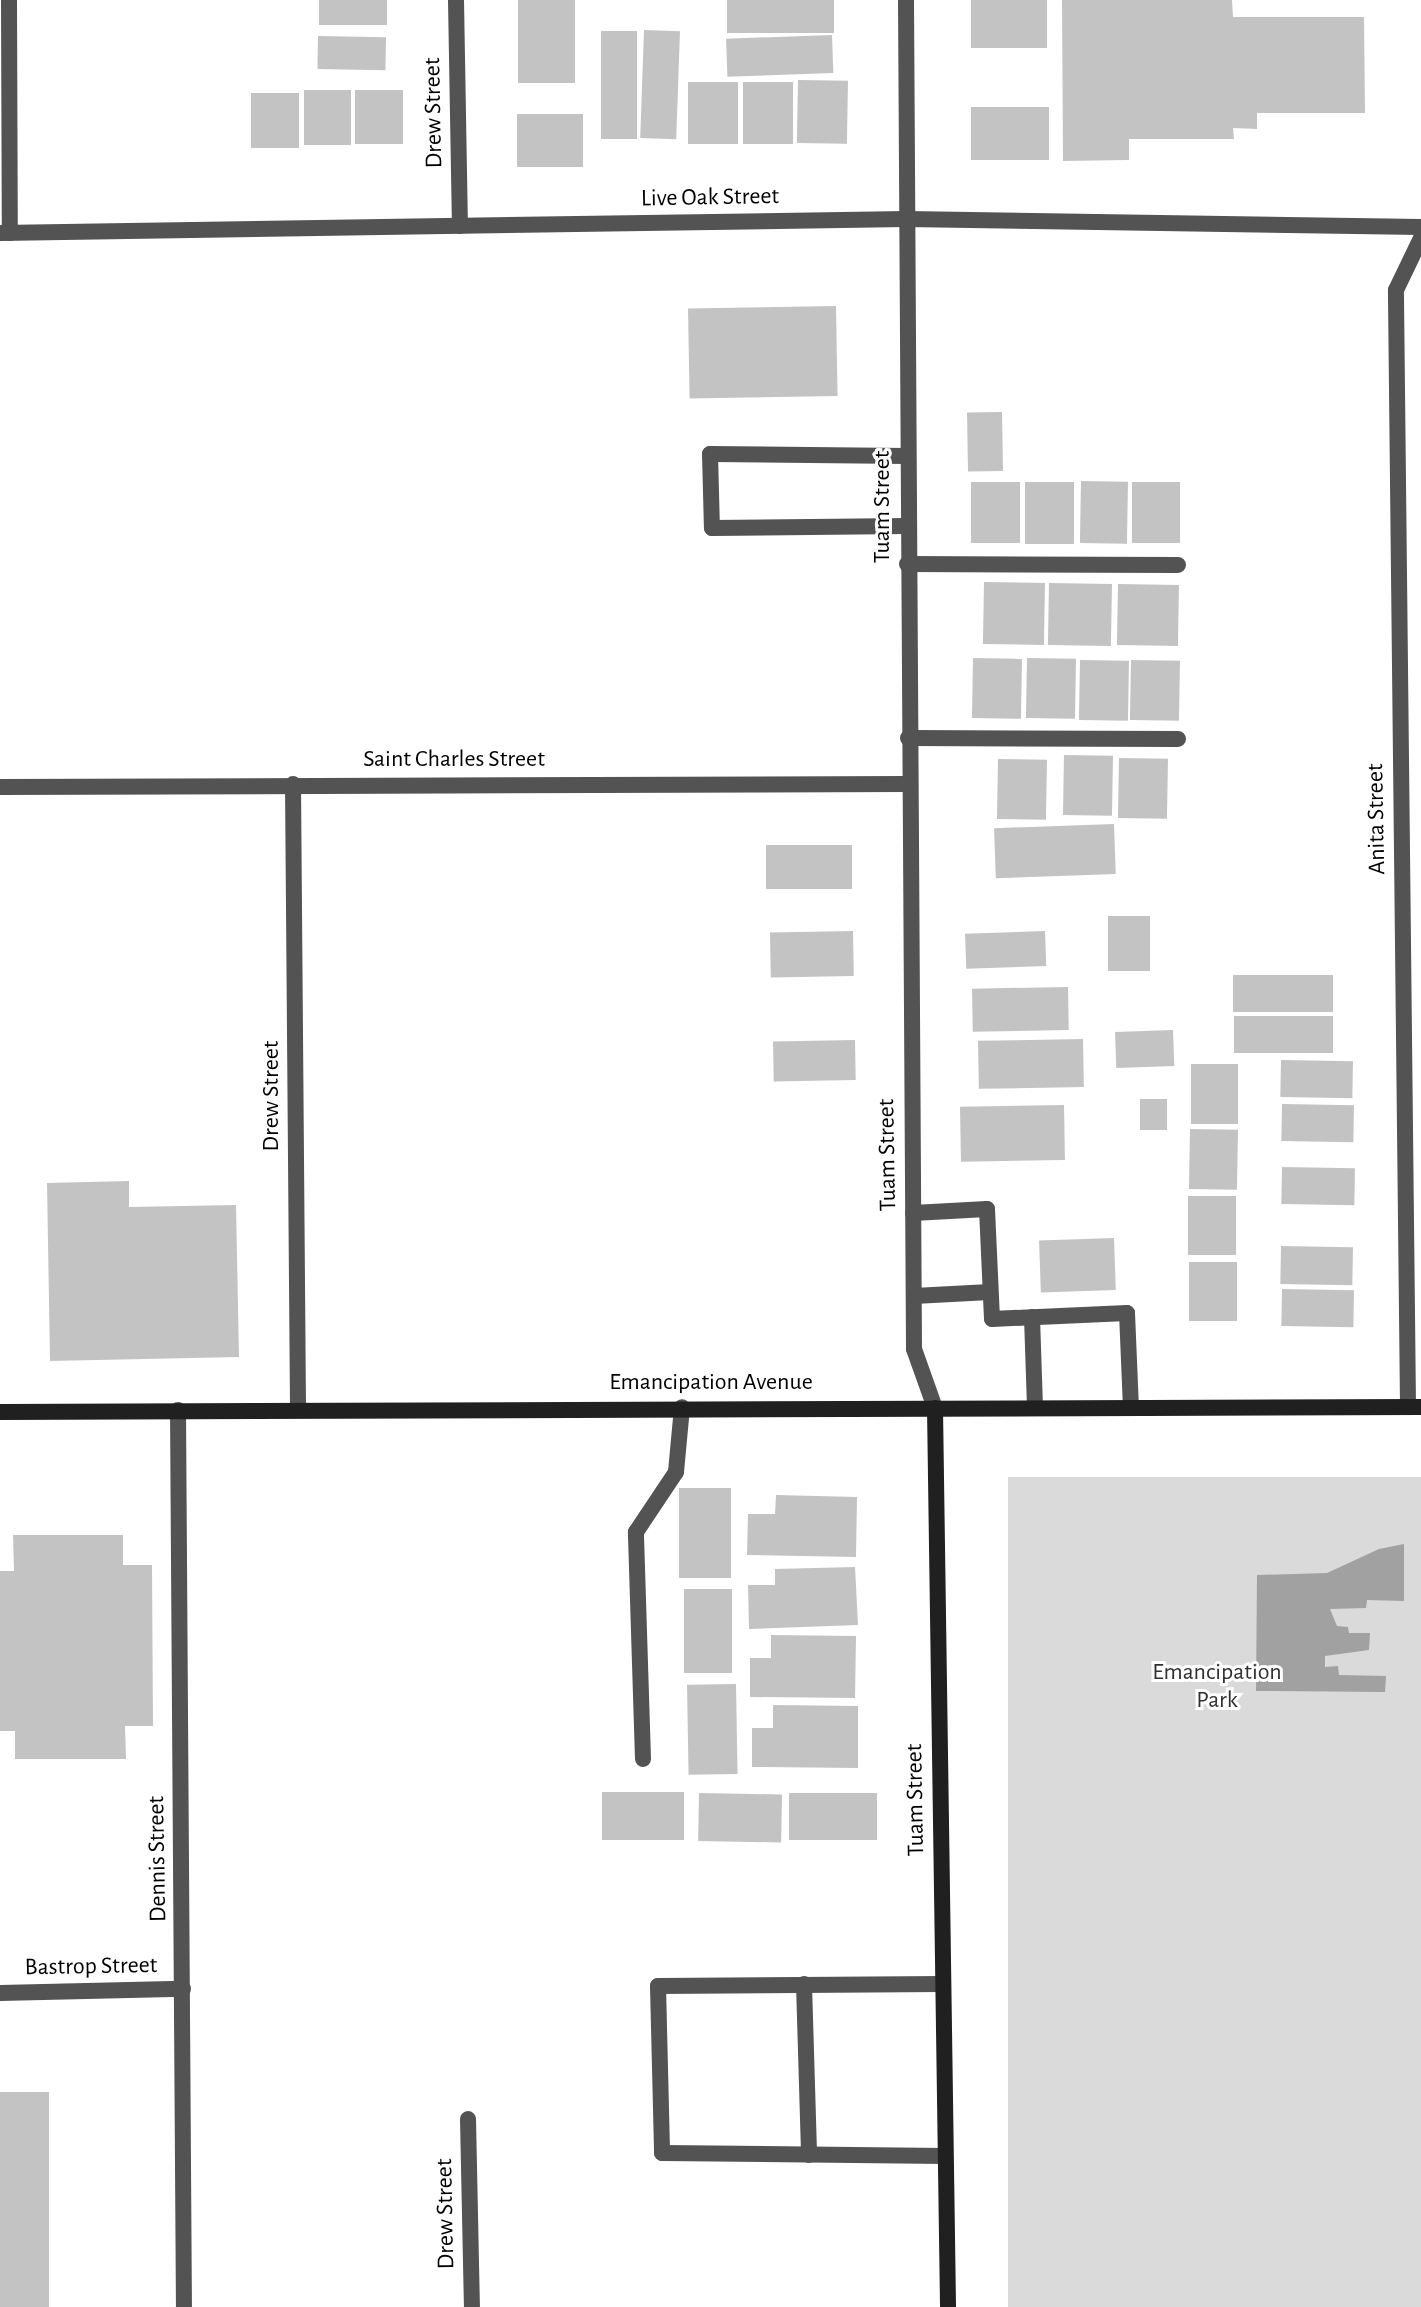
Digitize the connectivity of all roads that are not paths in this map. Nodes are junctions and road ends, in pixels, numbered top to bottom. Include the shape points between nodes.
1 (9, 0) edge
2 (456, 0) edge
3 (906, 0) edge
4 (906, 219) junction
5 (460, 226) junction
6 (1421, 227) edge
7 (5, 233) edge
8 (1421, 238) edge
9 (906, 456) junction
10 (907, 526) junction
11 (907, 564) junction
12 (1178, 565) dead end
13 (908, 738) junction
14 (1178, 739) dead end
15 (293, 784) junction
16 (908, 784) junction
17 (0, 787) edge
18 (913, 1213) junction
19 (990, 1292) junction
20 (914, 1296) junction
21 (1032, 1317) junction
22 (1414, 1406) edge
23 (682, 1407) junction
24 (1131, 1407) junction
25 (298, 1408) junction
26 (935, 1408) junction
27 (1035, 1408) junction
28 (178, 1410) junction
29 (0, 1412) edge
30 (643, 1759) dead end
31 (804, 1984) junction
32 (943, 1984) junction
33 (183, 1989) junction
34 (0, 1993) edge
35 (468, 2119) dead end
36 (809, 2155) junction
37 (945, 2156) junction
38 (184, 2307) edge
39 (472, 2307) edge
40 (948, 2307) edge

1 - 7 street
2 - 5 street, Drew Street
3 - 4 street, Tuam Street
4 - 5 street, Live Oak Street
4 - 6 street, Live Oak Street
4 - 9 street, Tuam Street
5 - 7 street, Live Oak Street
8 - 22 street, Anita Street via 1396,290
9 - 10 street, Tuam Street
9 - 10 street via 710,454 712,528
10 - 11 street, Tuam Street
11 - 12 street
11 - 13 street, Tuam Street
13 - 14 street
13 - 16 street, Tuam Street
15 - 16 street, Saint Charles Street
15 - 17 street, Saint Charles Street
15 - 25 street, Drew Street
16 - 18 street, Tuam Street
18 - 19 street via 987,1209
18 - 20 street, Tuam Street
19 - 20 street
19 - 21 street via 992,1319
20 - 26 street, Tuam Street via 914,1349
21 - 24 street via 1127,1313
21 - 27 street
22 - 24 main road, Emancipation Avenue
23 - 25 main road, Emancipation Avenue
23 - 26 main road, Emancipation Avenue
23 - 30 street via 676,1472 636,1532
24 - 27 main road, Emancipation Avenue
25 - 28 main road, Emancipation Avenue
26 - 27 main road, Emancipation Avenue
26 - 32 main road, Tuam Street
28 - 29 main road, Emancipation Avenue
28 - 33 street, Dennis Street
31 - 32 street
31 - 36 street
31 - 36 street via 658,1986 662,2153
32 - 37 main road, Tuam Street
33 - 34 street, Bastrop Street
33 - 38 street, Dennis Street
35 - 39 street, Drew Street
36 - 37 street
37 - 40 main road, Tuam Street

